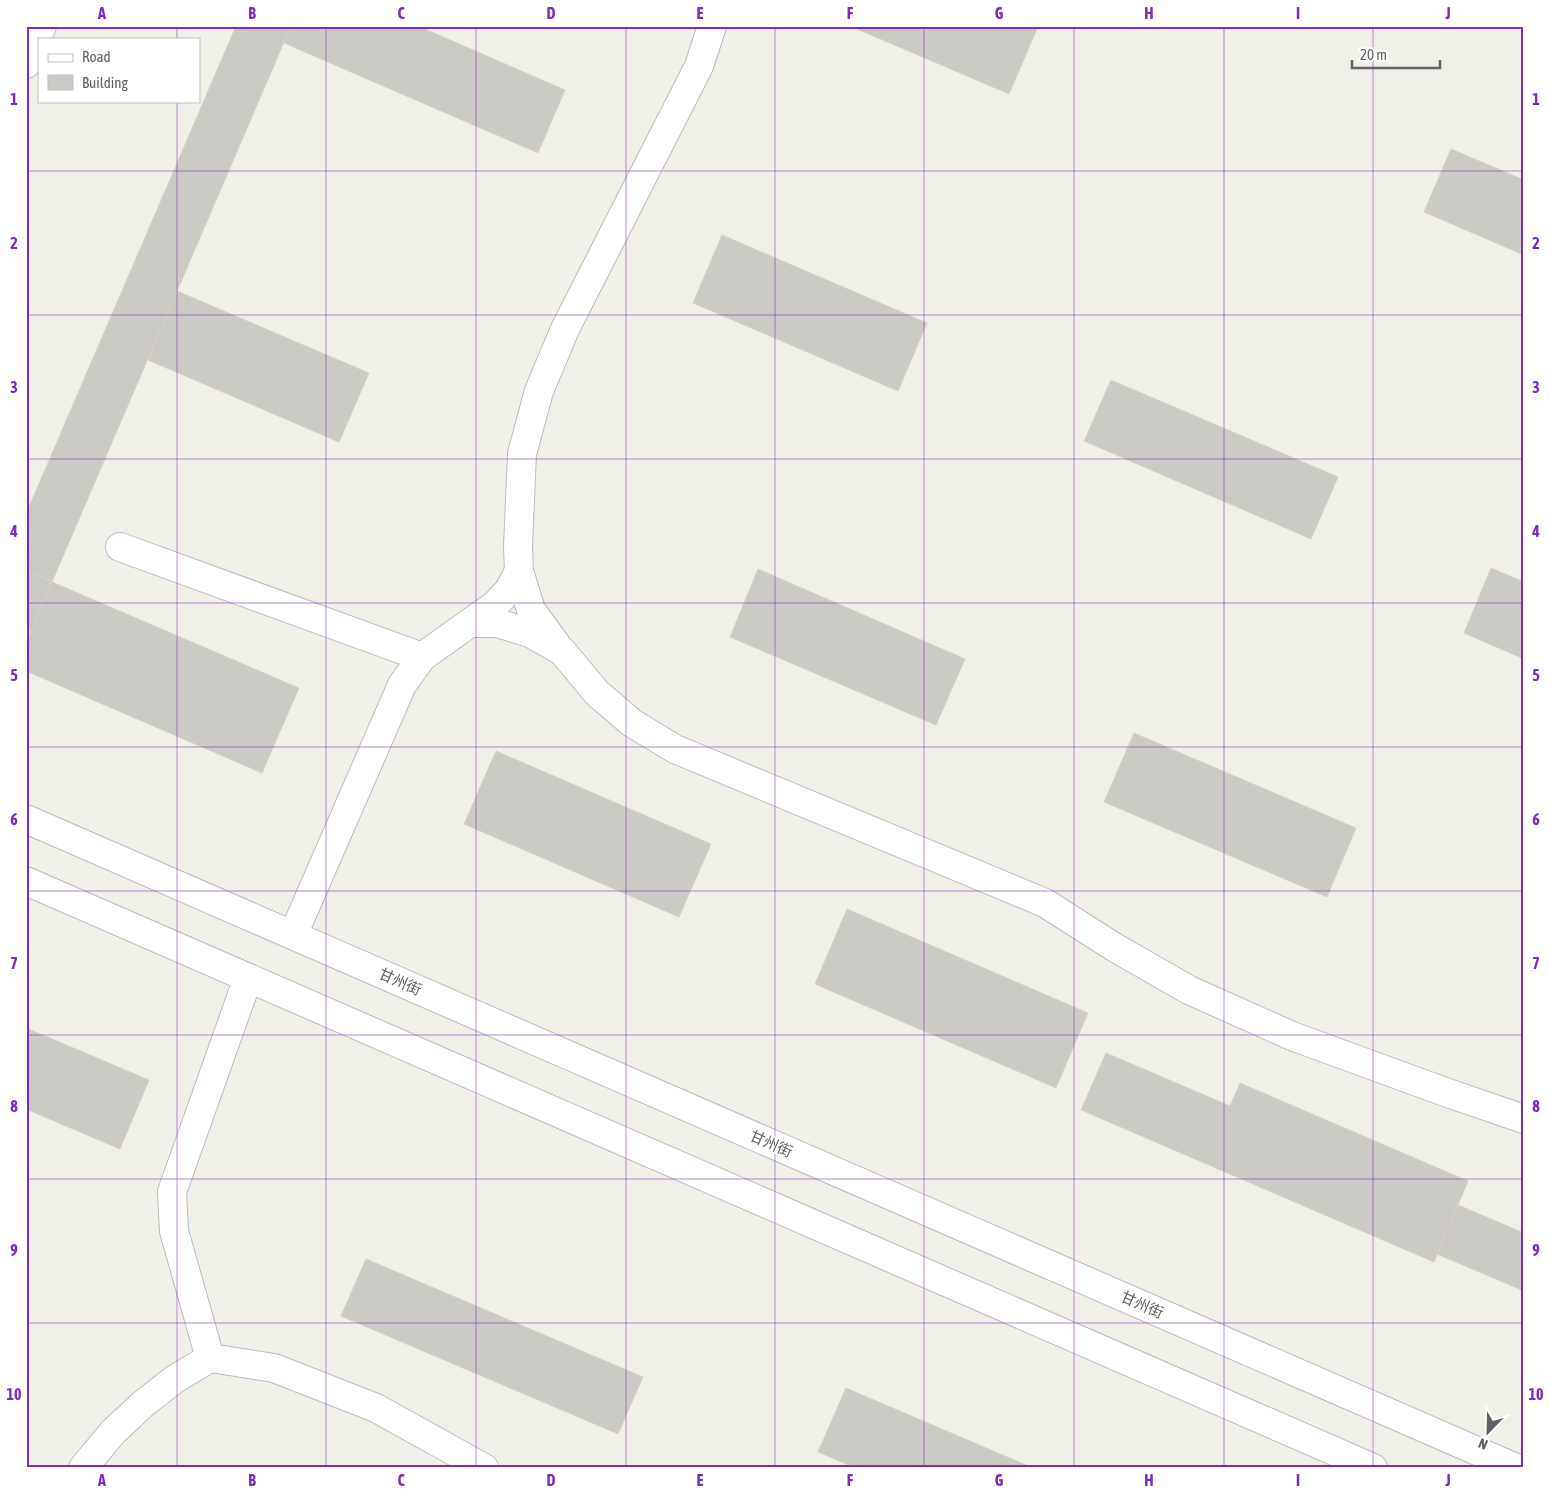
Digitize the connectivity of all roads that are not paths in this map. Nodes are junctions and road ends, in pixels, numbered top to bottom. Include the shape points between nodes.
1 (42, 26) edge
2 (712, 26) edge
3 (26, 64) edge
4 (120, 547) dead end
5 (519, 571) junction
6 (470, 623) junction
7 (562, 651) junction
8 (422, 657) junction
9 (26, 819) edge
10 (26, 881) edge
11 (293, 935) junction
12 (248, 978) junction
13 (1524, 1119) edge
14 (210, 1358) junction
15 (83, 1468) edge
16 (484, 1468) edge
17 (1373, 1468) edge
18 (1516, 1468) edge

1 - 3 street
2 - 5 street via 699,66 565,329 539,392 522,454
4 - 8 street
5 - 6 street via 509,590
5 - 7 street via 531,610
6 - 7 street via 505,625 530,633
6 - 8 street
7 - 13 street via 597,693 632,723 675,749 1045,903 1189,990 1292,1036
8 - 11 street via 402,685
9 - 11 street, 甘州街
10 - 12 street
11 - 18 street, 甘州街
12 - 14 street via 172,1192 174,1231
12 - 17 street
14 - 15 street via 143,1404 113,1432
14 - 16 street via 274,1368 376,1408

